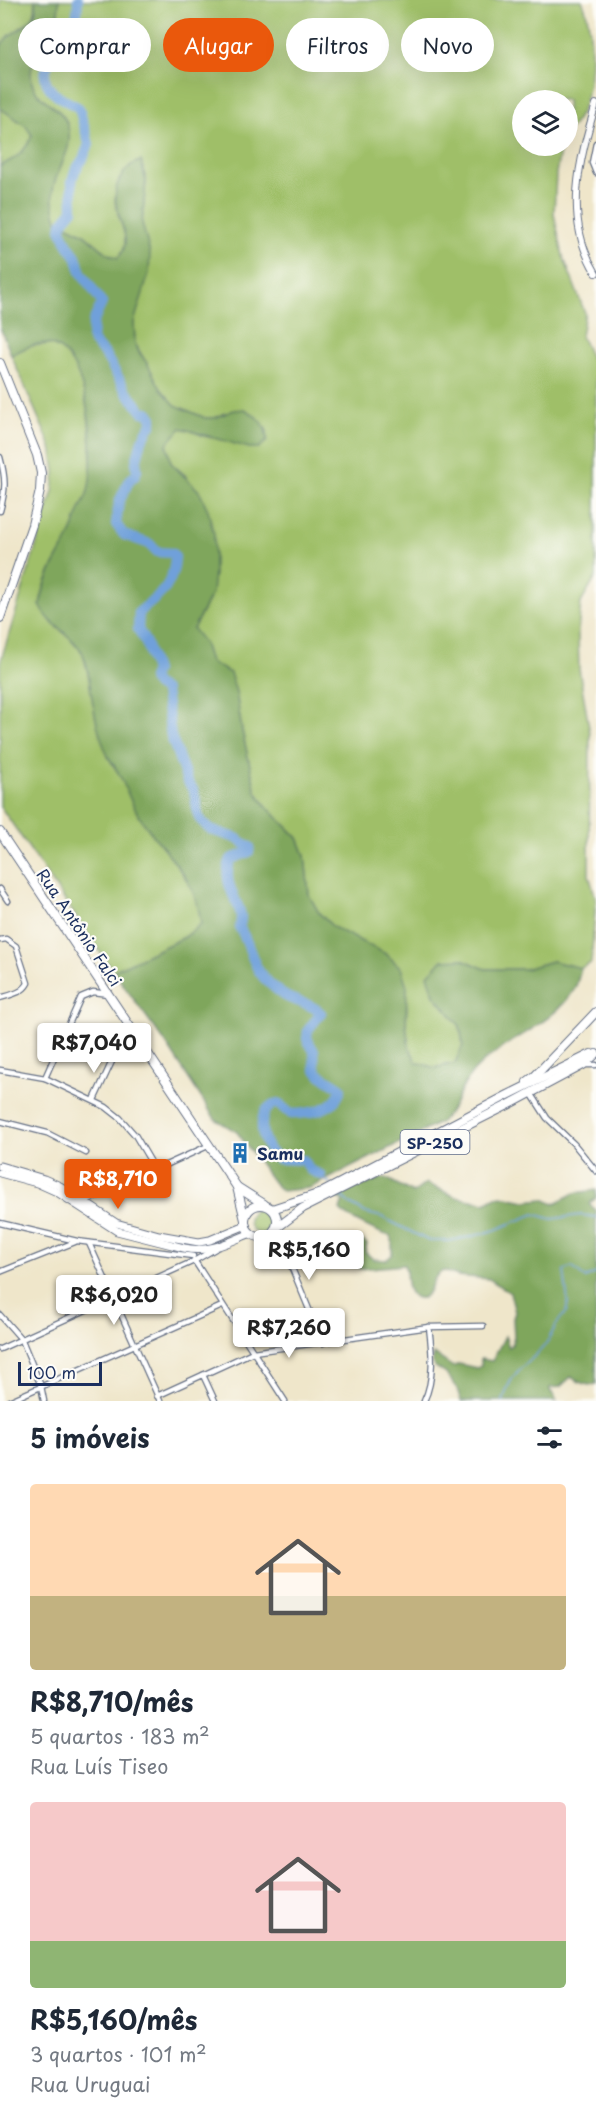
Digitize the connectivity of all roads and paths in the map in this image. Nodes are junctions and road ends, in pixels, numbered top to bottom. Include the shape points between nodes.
1 (596, 104) edge
2 (596, 143) edge
3 (596, 173) edge
4 (596, 273) edge
5 (0, 363) edge
6 (0, 457) edge
7 (0, 511) edge
8 (0, 618) edge
9 (0, 832) edge
10 (0, 889) edge
11 (8, 901) dead end
12 (0, 940) edge
13 (110, 994) junction
14 (0, 998) edge
15 (596, 1012) edge
16 (596, 1053) edge
17 (556, 1054) junction
18 (114, 1058) dead end
19 (583, 1065) junction
20 (596, 1065) edge
21 (0, 1070) edge
22 (45, 1078) junction
23 (542, 1078) junction
24 (531, 1093) junction
25 (508, 1095) junction
26 (94, 1100) junction
27 (490, 1113) junction
28 (0, 1120) edge
29 (210, 1145) junction
30 (86, 1153) dead end
31 (0, 1166) edge
32 (155, 1169) junction
33 (596, 1171) edge
34 (0, 1173) edge
35 (237, 1187) junction
36 (81, 1204) junction
37 (268, 1207) junction
38 (0, 1223) edge
39 (247, 1226) junction
40 (273, 1231) junction
41 (77, 1241) junction
42 (199, 1242) junction
43 (89, 1243) junction
44 (182, 1252) junction
45 (193, 1256) junction
46 (0, 1272) edge
47 (113, 1298) junction
48 (222, 1306) junction
49 (0, 1315) edge
50 (483, 1326) dead end
51 (429, 1327) junction
52 (22, 1340) junction
53 (323, 1343) junction
54 (136, 1346) junction
55 (0, 1349) edge
56 (253, 1352) junction
57 (203, 1375) junction
58 (41, 1386) junction
59 (159, 1398) edge
60 (9, 1401) edge
61 (44, 1401) edge
62 (215, 1401) edge
63 (285, 1401) edge
64 (424, 1401) edge

1 - 4 street via 576,195 580,239
2 - 3 street via 592,163
5 - 8 main road via 38,455 41,473 32,525
6 - 7 street via 6,488
9 - 13 main road, Rua Antônio Falci
10 - 11 street
12 - 14 street via 12,942 28,982 21,992
13 - 22 street via 100,991 81,997
13 - 29 main road, Rua Antônio Falci
15 - 17 main road
16 - 19 main road, SP-250
16 - 23 main road, SP-250
17 - 23 main road
17 - 25 main road via 535,1076
18 - 26 street
19 - 20 street
19 - 24 main road, SP-250
21 - 22 street
22 - 26 street
23 - 25 main road, SP-250
23 - 27 main road
24 - 27 main road, SP-250
24 - 33 street via 547,1118
25 - 37 main road, SP-250 via 321,1193
26 - 32 street via 120,1118
27 - 40 main road, SP-250 via 303,1208
28 - 30 street via 47,1132
29 - 32 street
29 - 35 main road, Rua Antônio Falci
31 - 36 main road via 44,1179 73,1194
32 - 36 street
34 - 36 main road via 37,1183
35 - 37 main road, Rua Antônio Falci
35 - 39 main road, Rua Antônio Falci
36 - 42 main road via 116,1223 159,1236
36 - 44 main road via 117,1231
37 - 39 main road, SP-250 via 254,1206 246,1214
37 - 40 main road via 277,1219
38 - 41 street
39 - 40 main road via 261,1237
39 - 42 main road
39 - 45 main road via 220,1245
40 - 53 street
41 - 43 street
41 - 46 street
42 - 45 street
43 - 44 street
43 - 47 street
44 - 45 main road
45 - 47 street
45 - 48 street
47 - 52 street
47 - 54 street
48 - 54 street
48 - 56 street
49 - 52 street
50 - 51 street
51 - 53 street
51 - 64 street via 431,1369
52 - 55 street
52 - 58 street
53 - 56 street
54 - 58 street
54 - 59 street
56 - 57 street
56 - 63 street
57 - 59 street
57 - 62 street
58 - 60 street
58 - 61 street

